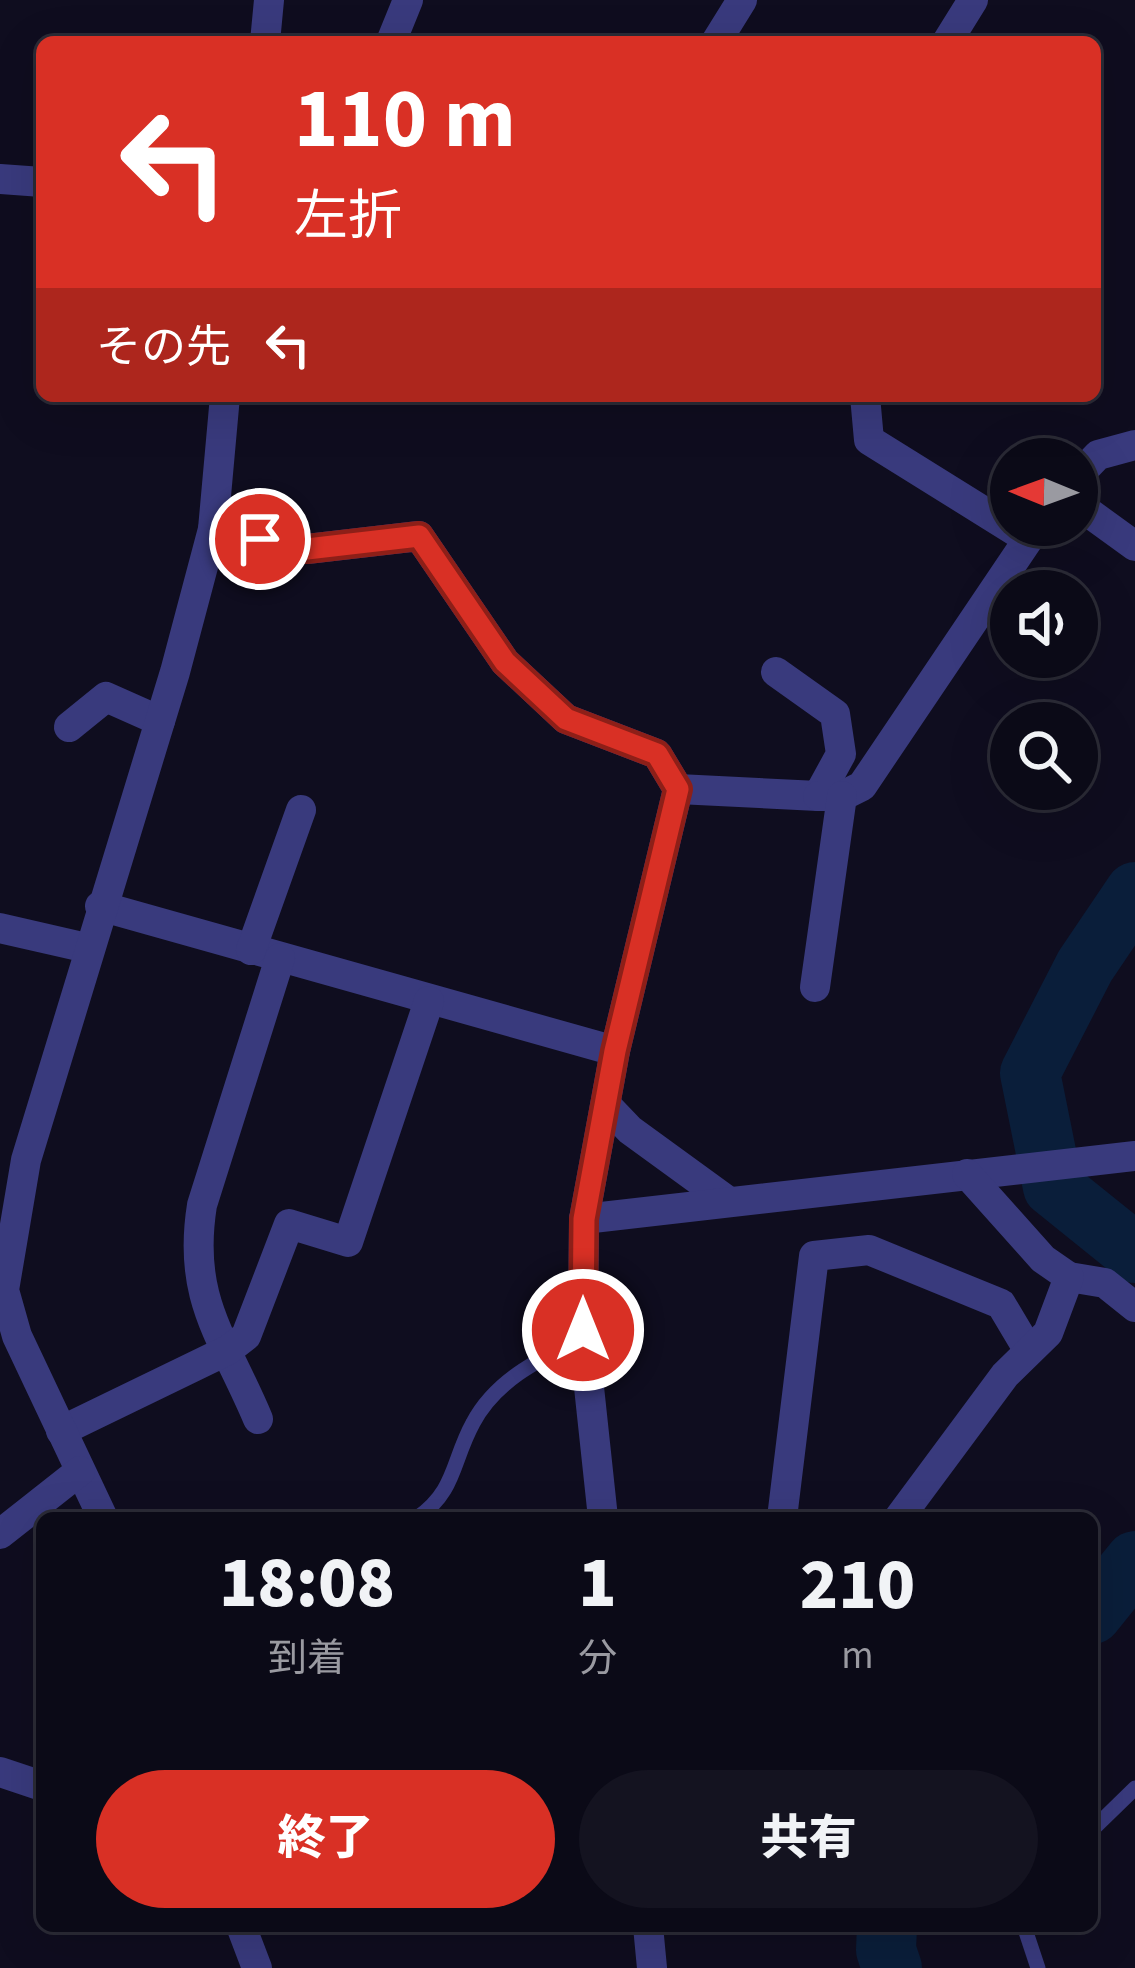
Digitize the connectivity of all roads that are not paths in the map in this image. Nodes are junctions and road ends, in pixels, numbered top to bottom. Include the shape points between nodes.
1 (268, 0) edge
2 (408, 0) edge
3 (742, 0) edge
4 (973, 0) edge
5 (265, 36) edge
6 (393, 36) edge
7 (720, 36) edge
8 (951, 36) edge
9 (0, 179) edge
10 (36, 182) edge
11 (225, 402) edge
12 (866, 402) edge
13 (1135, 445) edge
14 (1098, 456) edge
15 (990, 508) edge
16 (1098, 520) edge
17 (213, 529) junction
18 (1024, 546) edge
19 (1135, 547) edge
20 (776, 672) dead end
21 (160, 721) junction
22 (69, 727) dead end
23 (678, 789) junction
24 (830, 796) junction
25 (301, 810) dead end
26 (100, 906) junction
27 (0, 928) edge
28 (87, 948) junction
29 (266, 954) junction
30 (815, 987) dead end
31 (429, 1001) junction
32 (615, 1051) junction
33 (607, 1106) junction
34 (1135, 1156) edge
35 (968, 1174) junction
36 (729, 1202) junction
37 (584, 1219) junction
38 (1069, 1277) junction
39 (1135, 1307) edge
40 (584, 1336) junction
41 (228, 1350) junction
42 (1029, 1351) junction
43 (258, 1419) dead end
44 (61, 1431) junction
45 (80, 1471) junction
46 (101, 1512) edge
47 (426, 1512) edge
48 (602, 1512) edge
49 (783, 1512) edge
50 (904, 1512) edge
51 (0, 1534) edge
52 (0, 1772) edge
53 (36, 1784) edge
54 (1135, 1788) edge
55 (1098, 1824) edge
56 (243, 1932) edge
57 (649, 1932) edge
58 (1026, 1932) edge
59 (257, 1968) edge
60 (652, 1968) edge
61 (1038, 1968) edge

1 - 5 street
2 - 6 street
3 - 7 street
4 - 8 street
9 - 10 street
11 - 17 street
12 - 15 street via 869,440
13 - 14 street
16 - 19 street
17 - 21 street
17 - 23 street via 307,549 419,536 505,662 566,719 657,754
18 - 24 street via 862,786
20 - 24 street via 835,714 841,754
21 - 22 street via 106,697
21 - 26 street
23 - 24 street
23 - 32 street
24 - 30 street
25 - 29 street
26 - 28 street
26 - 29 street
27 - 28 street
28 - 44 street via 26,1160 4,1290
29 - 31 street
29 - 41 street via 196,1246 198,1282
31 - 32 street
31 - 41 street via 348,1242 289,1224 246,1336
32 - 33 street
33 - 36 street
33 - 37 street
34 - 35 street
35 - 36 street
35 - 38 street
36 - 37 street
37 - 40 street
38 - 39 street via 1105,1283
38 - 42 street via 1048,1333
40 - 47 lane via 518,1371 474,1419 442,1501
40 - 48 street
41 - 43 street
41 - 44 street
42 - 49 street via 1001,1304 868,1250 814,1256
42 - 50 street
44 - 45 street
45 - 46 street
45 - 51 street
52 - 53 street
54 - 55 lane
56 - 59 street
57 - 60 street
58 - 61 lane

